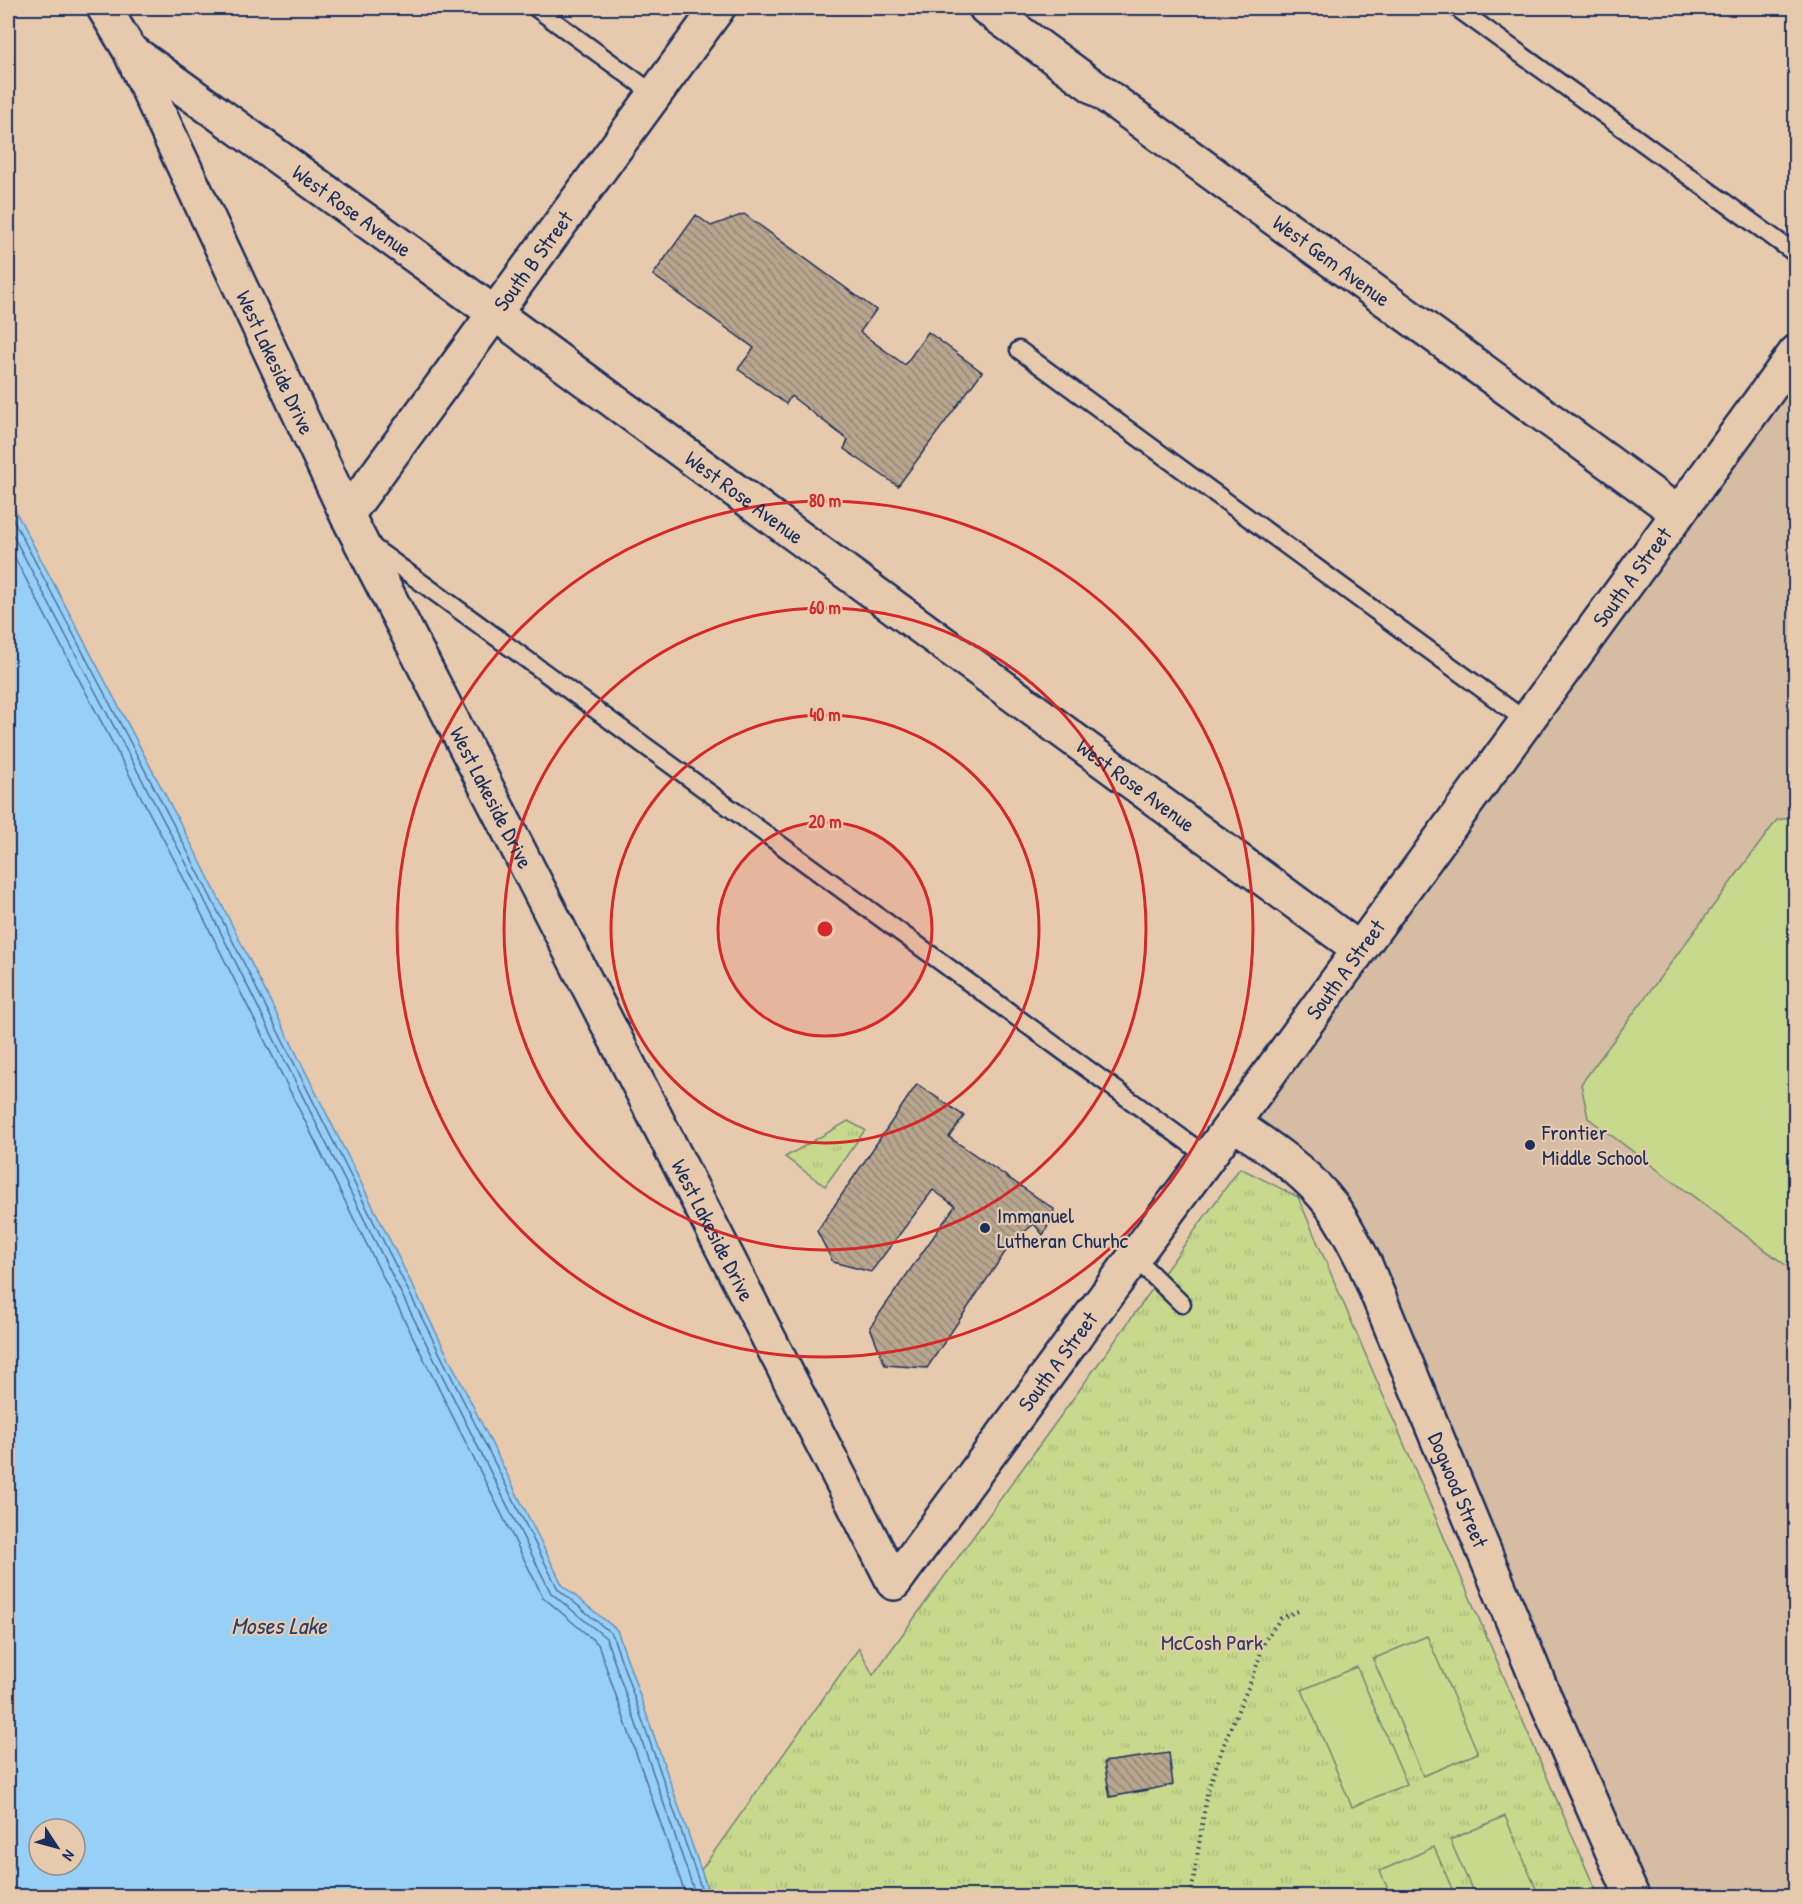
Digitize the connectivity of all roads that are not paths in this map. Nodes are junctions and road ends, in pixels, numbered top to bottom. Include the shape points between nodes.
1 (104, 8) edge
2 (536, 8) edge
3 (718, 8) edge
4 (986, 8) edge
5 (1457, 8) edge
6 (129, 49) junction
7 (654, 94) junction
8 (1796, 254) edge
9 (494, 313) junction
10 (1019, 350) dead end
11 (1796, 352) edge
12 (1678, 513) junction
13 (352, 525) junction
14 (1526, 721) junction
15 (1359, 949) junction
16 (1233, 1123) junction
17 (1208, 1157) junction
18 (1134, 1257) junction
19 (1182, 1304) dead end
20 (894, 1583) joint
21 (1632, 1896) edge

1 - 6 street, West Lakeside Drive
2 - 7 lane
3 - 7 street, South B Street
4 - 12 street, West Gem Avenue
5 - 8 lane
6 - 9 street, West Rose Avenue
6 - 13 street, West Lakeside Drive
7 - 9 street, South B Street
9 - 13 street, South B Street
9 - 15 street, West Rose Avenue
10 - 14 lane
11 - 12 street, South A Street
12 - 14 street, South A Street
13 - 17 lane
13 - 20 street, West Lakeside Drive
14 - 15 street, South A Street
15 - 16 street, South A Street
16 - 17 street, South A Street
16 - 21 street, Dogwood Street via 1272,1150 1325,1197 1365,1264 1539,1684
17 - 18 street, South A Street
18 - 19 lane
18 - 20 street, South A Street

